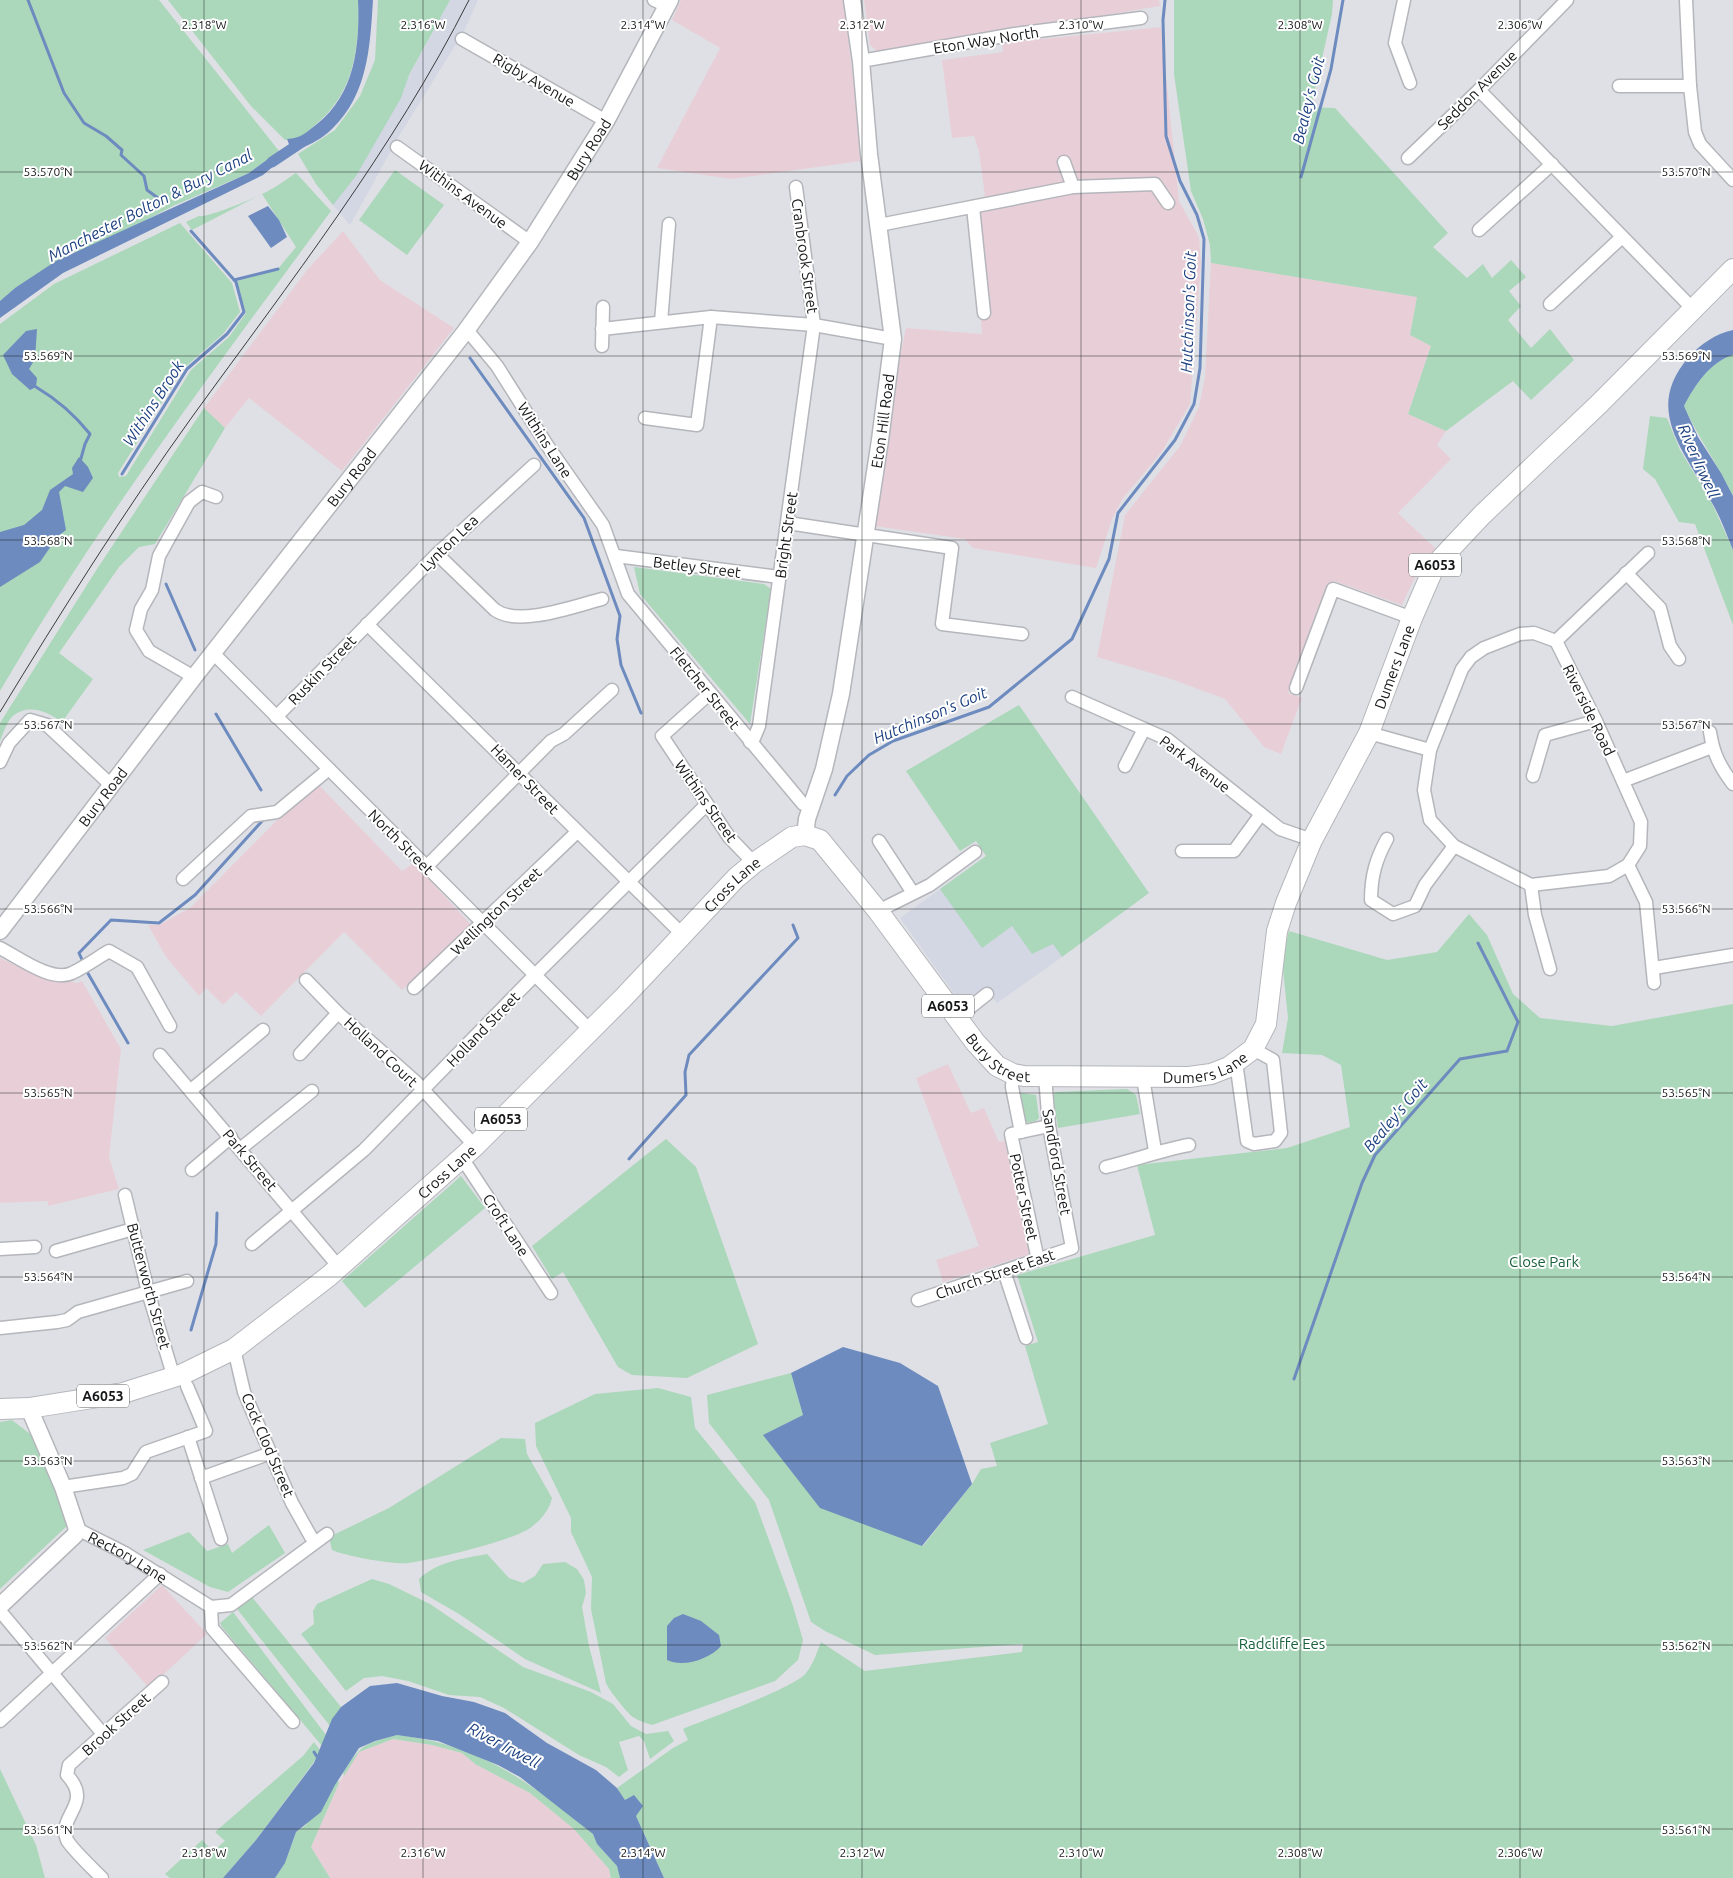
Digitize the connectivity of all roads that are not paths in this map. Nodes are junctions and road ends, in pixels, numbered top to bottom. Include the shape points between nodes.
1 (852, 0) edge
2 (1404, 0) edge
3 (1566, 0) edge
4 (1686, 0) edge
5 (663, 2) edge
6 (1141, 18) dead end
7 (462, 38) dead end
8 (861, 61) junction
9 (1410, 83) dead end
10 (1619, 86) dead end
11 (1690, 86) junction
12 (1480, 90) junction
13 (606, 121) junction
14 (397, 147) dead end
15 (1408, 158) dead end
16 (1064, 162) dead end
17 (1552, 164) junction
18 (1733, 180) edge
19 (1073, 187) junction
20 (796, 188) dead end
21 (1168, 203) dead end
22 (973, 207) junction
23 (669, 224) dead end
24 (879, 225) junction
25 (1479, 230) dead end
26 (1622, 237) junction
27 (530, 242) junction
28 (1733, 269) edge
29 (1550, 304) dead end
30 (603, 307) dead end
31 (1692, 308) junction
32 (984, 313) dead end
33 (711, 317) junction
34 (662, 322) junction
35 (814, 326) junction
36 (602, 329) junction
37 (465, 332) junction
38 (893, 339) junction
39 (602, 346) dead end
40 (645, 418) dead end
41 (534, 465) dead end
42 (216, 497) dead end
43 (788, 523) junction
44 (866, 535) junction
45 (1648, 552) dead end
46 (437, 554) junction
47 (616, 556) junction
48 (1626, 573) junction
49 (779, 577) junction
50 (602, 599) dead end
51 (1412, 618) junction
52 (367, 624) junction
53 (1022, 634) dead end
54 (1556, 641) junction
55 (214, 654) junction
56 (1679, 659) dead end
57 (194, 677) junction
58 (1296, 688) dead end
59 (612, 690) dead end
60 (709, 694) junction
61 (1072, 697) dead end
62 (276, 717) junction
63 (1596, 721) junction
64 (1144, 729) junction
65 (1710, 732) dead end
66 (1369, 733) junction
67 (750, 742) junction
68 (1712, 747) junction
69 (1430, 750) junction
70 (0, 762) edge
71 (1125, 766) dead end
72 (329, 769) junction
73 (519, 771) junction
74 (1533, 776) dead end
75 (1623, 781) junction
76 (1733, 784) edge
77 (111, 785) junction
78 (706, 805) junction
79 (811, 807) junction
80 (1261, 814) junction
81 (576, 832) junction
82 (805, 835) junction
83 (1388, 838) dead end
84 (1312, 840) junction
85 (879, 841) dead end
86 (1454, 846) junction
87 (1182, 851) dead end
88 (975, 852) dead end
89 (754, 863) junction
90 (1628, 865) junction
91 (426, 867) junction
92 (183, 879) dead end
93 (628, 881) junction
94 (1531, 885) junction
95 (913, 893) junction
96 (878, 911) junction
97 (482, 923) junction
98 (0, 932) edge
99 (682, 934) junction
100 (0, 948) edge
101 (1733, 954) edge
102 (1654, 968) junction
103 (1550, 969) dead end
104 (534, 976) junction
105 (306, 980) dead end
106 (1654, 984) dead end
107 (414, 988) dead end
108 (987, 994) dead end
109 (338, 1012) junction
110 (957, 1018) junction
111 (170, 1026) dead end
112 (589, 1029) junction
113 (263, 1030) dead end
114 (1253, 1049) junction
115 (300, 1054) dead end
116 (160, 1055) dead end
117 (1236, 1062) junction
118 (1013, 1074) junction
119 (1045, 1076) junction
120 (1143, 1078) junction
121 (191, 1090) junction
122 (312, 1091) dead end
123 (423, 1091) junction
124 (1049, 1126) junction
125 (1016, 1133) junction
126 (231, 1137) junction
127 (1189, 1145) dead end
128 (240, 1149) junction
129 (1155, 1151) junction
130 (468, 1152) junction
131 (1106, 1167) dead end
132 (192, 1170) dead end
133 (125, 1195) dead end
134 (292, 1210) junction
135 (133, 1229) junction
136 (252, 1244) dead end
137 (35, 1247) dead end
138 (1072, 1248) joint
139 (0, 1249) edge
140 (56, 1251) dead end
141 (1038, 1260) junction
142 (339, 1267) junction
143 (1004, 1271) junction
144 (187, 1281) dead end
145 (148, 1292) junction
146 (551, 1293) dead end
147 (918, 1300) dead end
148 (0, 1328) edge
149 (1026, 1338) dead end
150 (234, 1349) junction
151 (181, 1382) junction
152 (29, 1408) junction
153 (0, 1409) edge
154 (188, 1437) junction
155 (271, 1453) junction
156 (201, 1478) junction
157 (63, 1487) junction
158 (77, 1529) junction
159 (327, 1534) dead end
160 (311, 1536) dead end
161 (221, 1539) dead end
162 (160, 1574) junction
163 (0, 1606) edge
164 (211, 1607) junction
165 (0, 1611) edge
166 (52, 1673) junction
167 (162, 1682) dead end
168 (0, 1721) edge
169 (293, 1722) dead end
170 (103, 1734) junction
171 (102, 1878) edge

1 - 8 street, Eton Hill Road
2 - 9 street via 1395,43
3 - 12 street, Seddon Avenue
4 - 11 street
5 - 13 street, Bury Road
6 - 8 street, Eton Way North via 1015,34
7 - 13 street, Rigby Avenue
8 - 24 street, Eton Hill Road
10 - 11 street
11 - 18 street via 1695,132 1700,144
12 - 15 street, Seddon Avenue
12 - 17 street
13 - 27 street, Bury Road
14 - 27 street, Withins Avenue
16 - 19 street
17 - 25 street
17 - 26 street
19 - 21 street via 1155,184
19 - 22 street
20 - 35 street, Cranbrook Street
22 - 24 street
22 - 32 street
23 - 34 street
24 - 38 street, Eton Hill Road
26 - 29 street
26 - 31 street
27 - 37 street, Bury Road
28 - 31 main road, Dumers Lane / A6053
30 - 36 street
31 - 51 main road, Dumers Lane / A6053 via 1435,565
33 - 34 street
33 - 35 street
33 - 40 street via 697,425
34 - 36 street
35 - 38 street
35 - 43 street, Bright Street
36 - 39 street
37 - 47 street, Withins Lane via 497,366 603,526
37 - 55 street, Bury Road
38 - 44 street, Eton Hill Road
41 - 46 street, Lynton Lea
42 - 57 street via 202,492 189,502 160,556 152,590 141,609 136,630 149,651
43 - 44 street
43 - 49 street, Bright Street
44 - 53 street via 952,548 942,624
44 - 79 street, Eton Hill Road via 840,694 824,769
45 - 48 street
46 - 50 street via 495,610 507,616 527,616
46 - 52 street, Lynton Lea
47 - 49 street, Betley Street
47 - 60 street, Fletcher Street via 628,594
48 - 54 street
48 - 56 street via 1660,608 1670,646
49 - 67 street, Bright Street via 759,726
51 - 58 street via 1333,589
51 - 66 main road, Dumers Lane / A6053
52 - 62 street, Ruskin Street
52 - 73 street, Hamer Street
54 - 63 street, Riverside Road
54 - 69 street via 1534,633 1520,634 1484,648 1471,657 1462,668
55 - 57 street, Bury Road
55 - 62 street, North Street
57 - 77 street, Bury Road
59 - 73 street
60 - 67 street, Fletcher Street
60 - 78 street, Withins Street via 662,736
61 - 64 street, Park Avenue
62 - 72 street, North Street
63 - 74 street via 1545,735
63 - 75 street, Riverside Road
64 - 71 street
64 - 80 street, Park Avenue via 1167,740
65 - 68 street
66 - 69 street
66 - 84 main road, Dumers Lane / A6053
67 - 79 street, Fletcher Street via 803,804
68 - 75 street
68 - 76 street via 1719,766
69 - 86 street via 1424,790 1430,820
70 - 77 street via 9,744 30,720 46,725
72 - 91 street, North Street
72 - 92 street via 277,812 251,816
73 - 81 street, Hamer Street
73 - 91 street
75 - 90 street, Riverside Road via 1641,822 1640,846
77 - 98 street, Bury Road
78 - 89 street, Withins Street
78 - 93 street, Holland Street
79 - 82 street, Eton Hill Road
80 - 84 street, Park Avenue via 1280,830
80 - 87 street via 1234,851
81 - 93 street, Hamer Street
81 - 97 street, Wellington Street
82 - 89 main road, Cross Lane / A6053 via 785,841
82 - 96 main road, Bury Street / A6053 via 820,840
83 - 86 street via 1377,857 1371,881 1371,900 1393,914 1414,906
84 - 114 main road, Dumers Lane / A6053 via 1277,931 1266,1024
85 - 95 street
86 - 94 street
88 - 95 street via 930,885
89 - 99 main road, Cross Lane / A6053
90 - 94 street via 1609,876
90 - 102 street via 1646,902
91 - 97 street, North Street
93 - 99 street, Hamer Street
93 - 104 street, Holland Street
94 - 103 street via 1535,915
95 - 96 street
96 - 110 main road, Bury Street / A6053
97 - 104 street, North Street
97 - 107 street, Wellington Street
99 - 112 main road, Cross Lane / A6053
100 - 111 street via 30,966 70,975 109,951 137,967
101 - 102 street
102 - 106 street
104 - 112 street, North Street
104 - 123 street, Holland Street
105 - 109 street, Holland Court
108 - 110 street
109 - 115 street, Holland Court
109 - 123 street, Holland Court
110 - 118 main road, Bury Street / A6053 via 997,1066
112 - 130 main road, Cross Lane / A6053
113 - 121 street
114 - 117 main road, Dumers Lane / A6053
114 - 117 street via 1273,1060 1281,1133 1275,1140 1265,1144 1247,1140
116 - 121 street, Park Street
117 - 120 main road, Dumers Lane / A6053 via 1211,1074
118 - 119 main road, Bury Street / A6053
118 - 125 street, Potter Street
119 - 120 main road, Bury Street / A6053
119 - 124 street, Sandford Street
120 - 129 street
121 - 126 street, Park Street
122 - 128 street
123 - 130 street, Holland Court
123 - 134 street, Holland Street via 364,1150
124 - 125 street
124 - 138 street, Sandford Street
125 - 141 street, Potter Street
126 - 128 street, Park Street
126 - 132 street
127 - 129 street
128 - 134 street, Park Street
129 - 131 street via 1141,1159
130 - 142 main road, Cross Lane / A6053
130 - 146 street, Croft Lane
133 - 135 street, Butterworth Street
134 - 136 street, Holland Street
134 - 142 street, Park Street
135 - 140 street
135 - 145 street, Butterworth Street
137 - 139 street
138 - 141 street, Church Street East
141 - 143 street, Church Street East
142 - 150 main road, Cross Lane / A6053
143 - 147 street, Church Street East
143 - 149 street
144 - 145 street
145 - 148 street via 74,1313 67,1320
145 - 151 street, Butterworth Street
150 - 151 main road, Cross Lane / A6053
150 - 155 street, Cock Clod Street via 244,1392
151 - 152 main road, A6053
151 - 154 street, Butterworth Street via 206,1431
152 - 153 main road, A6053
152 - 157 street, Rectory Lane
154 - 156 street
154 - 157 street via 146,1452 136,1471 123,1478
155 - 156 street
155 - 160 street, Cock Clod Street via 292,1503
156 - 161 street
157 - 158 street, Rectory Lane
158 - 162 street, Rectory Lane
158 - 163 street via 75,1535
159 - 164 street via 231,1605
162 - 164 street, Rectory Lane
162 - 166 street
164 - 169 street via 212,1628
165 - 166 street
166 - 168 street
166 - 170 street
167 - 170 street, Brook Street
170 - 171 street, Brook Street via 69,1765 67,1775 76,1784 78,1793 66,1827 67,1840

